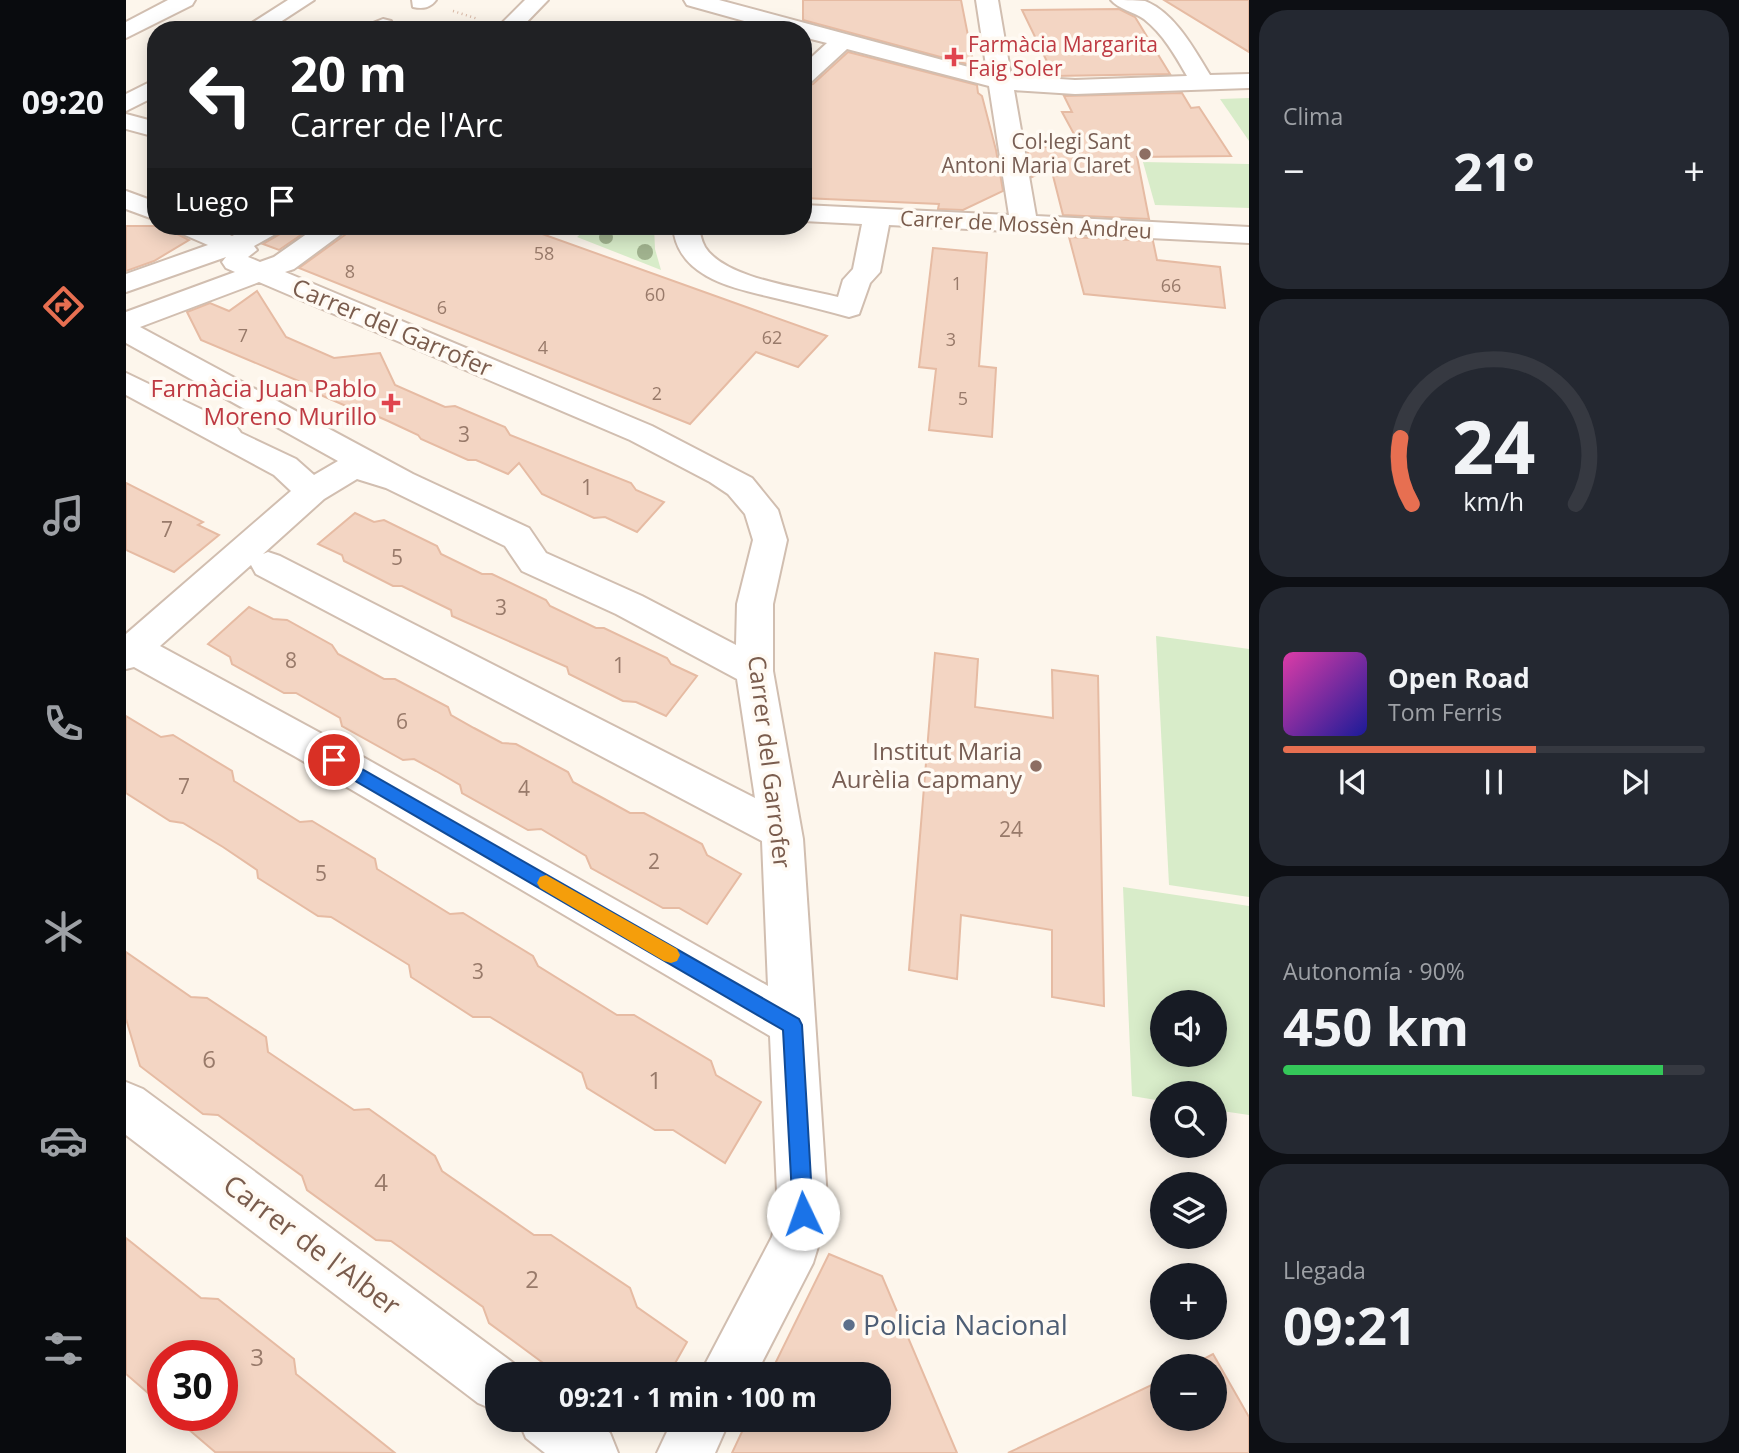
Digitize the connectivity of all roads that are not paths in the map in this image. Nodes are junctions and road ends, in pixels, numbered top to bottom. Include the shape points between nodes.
1 (184, 0) edge
2 (303, 0) edge
3 (537, 0) edge
4 (695, 0) edge
5 (987, 0) edge
6 (1122, 0) edge
7 (268, 21) edge
8 (515, 21) edge
9 (771, 21) edge
10 (126, 31) edge
11 (812, 32) edge
12 (843, 41) junction
13 (812, 69) edge
14 (126, 81) edge
15 (1249, 81) edge
16 (1002, 82) junction
17 (1203, 83) junction
18 (147, 86) edge
19 (147, 92) edge
20 (126, 104) edge
21 (147, 110) edge
22 (126, 121) edge
23 (147, 127) edge
24 (126, 199) edge
25 (147, 208) edge
26 (812, 213) edge
27 (877, 217) junction
28 (1024, 225) junction
29 (203, 235) edge
30 (257, 235) edge
31 (292, 235) edge
32 (323, 235) edge
33 (686, 235) edge
34 (1249, 235) edge
35 (245, 259) junction
36 (126, 284) edge
37 (126, 307) edge
38 (126, 322) edge
39 (126, 331) edge
40 (126, 383) edge
41 (401, 482) junction
42 (312, 491) junction
43 (268, 565) dead end
44 (130, 652) edge
45 (754, 671) junction
46 (779, 830) junction
47 (793, 1025) junction
48 (126, 1106) edge
49 (733, 1362) edge
50 (485, 1375) edge
51 (562, 1432) edge
52 (696, 1432) edge
53 (590, 1453) edge
54 (685, 1453) edge

1 - 10 street
2 - 7 street
3 - 8 street
4 - 9 street
5 - 16 street
6 - 17 street via 1147,10 1174,35
11 - 12 street
12 - 13 street
12 - 16 street
14 - 18 street
15 - 17 street
16 - 17 street via 1043,88
16 - 28 street
19 - 20 street
20 - 21 street
22 - 23 street
24 - 25 street
26 - 27 street, Carrer de Mossèn Andreu
27 - 28 street, Carrer de Mossèn Andreu
27 - 33 street via 866,272 857,280 849,308 733,279 709,268
28 - 34 street, Carrer de Mossèn Andreu
29 - 35 street, Carrer del Garrofer
30 - 35 street
31 - 35 street
32 - 35 street via 284,263
35 - 36 street
35 - 37 street
35 - 38 street
35 - 45 street, Carrer del Garrofer via 641,433 740,486 761,510 770,540 755,604
39 - 41 street
40 - 42 street via 285,467
41 - 42 street via 353,467
41 - 45 street via 517,537 534,562 629,605
42 - 44 street
43 - 46 street
44 - 47 street via 310,746
45 - 46 street, Carrer del Garrofer
46 - 47 street, Carrer del Garrofer
47 - 49 street, Carrer del Garrofer via 803,1214 795,1245
48 - 50 street, Carrer de l'Alber
51 - 53 street
52 - 54 street

